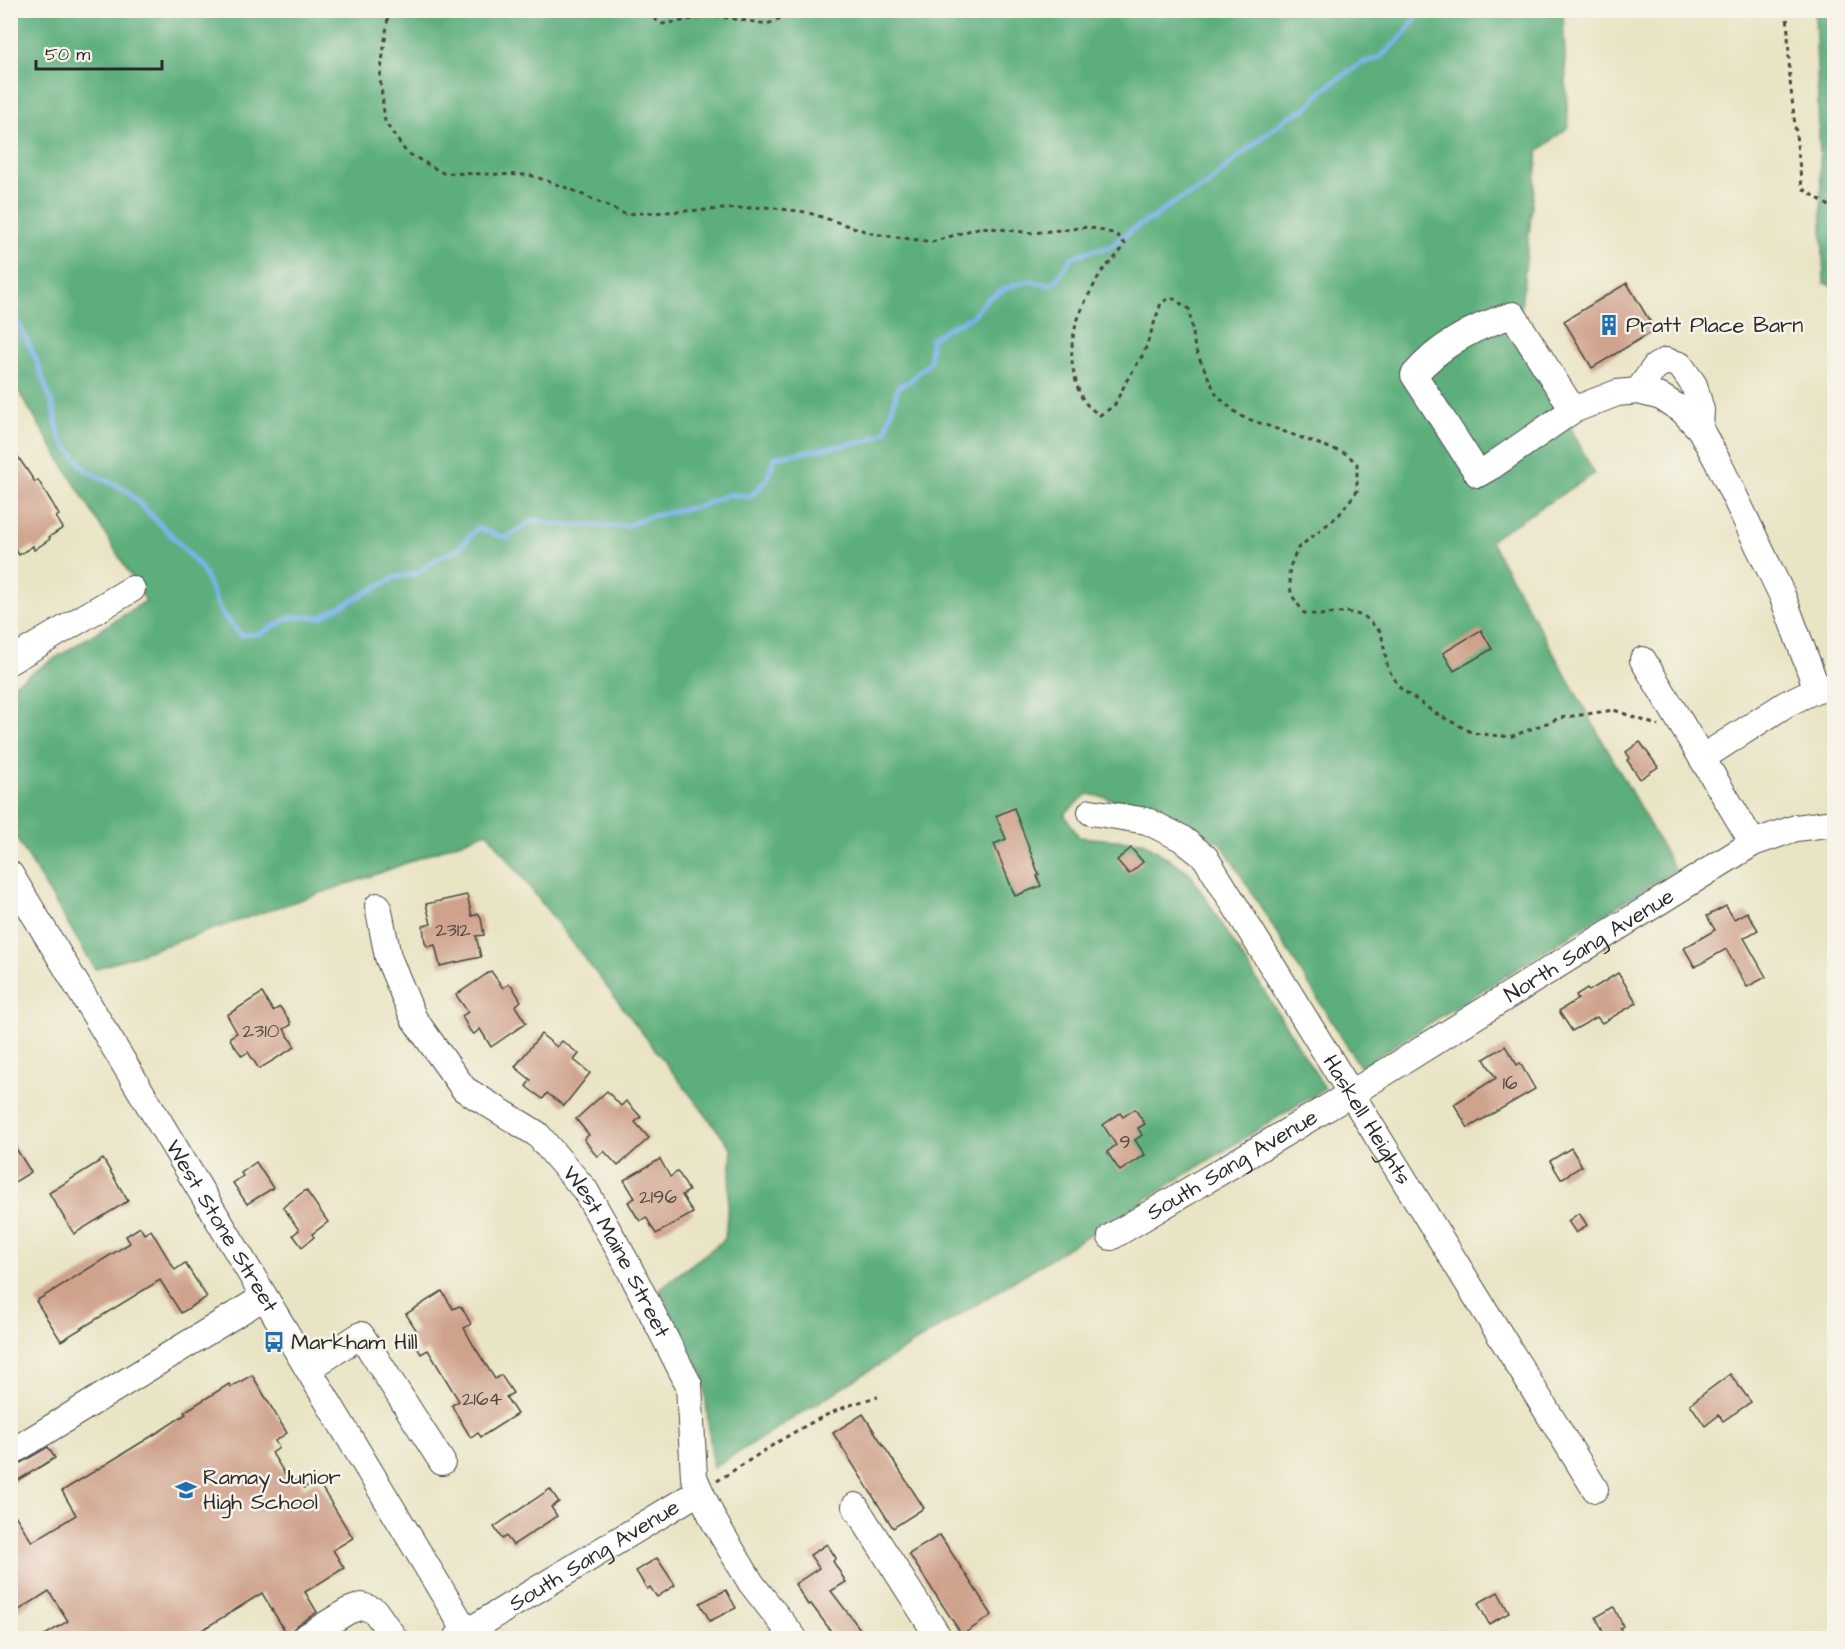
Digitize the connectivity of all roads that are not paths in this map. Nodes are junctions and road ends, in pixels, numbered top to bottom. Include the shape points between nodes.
1 (1638, 391) junction
2 (1573, 410) junction
3 (1700, 429) junction
4 (132, 589) dead end
5 (1643, 660) dead end
6 (10, 661) edge
7 (1826, 688) edge
8 (1702, 758) junction
9 (1091, 812) dead end
10 (1834, 823) edge
11 (1753, 843) junction
12 (14, 886) edge
13 (378, 906) dead end
14 (1352, 1093) junction
15 (1111, 1237) dead end
16 (264, 1297) junction
17 (308, 1369) junction
18 (10, 1453) edge
19 (442, 1462) dead end
20 (1594, 1489) dead end
21 (700, 1491) junction
22 (855, 1506) dead end
23 (465, 1637) edge
24 (304, 1638) edge
25 (394, 1638) edge
26 (794, 1638) edge
27 (939, 1638) edge

1 - 2 street via 1617,393
1 - 3 street via 1661,397 1682,410
1 - 3 street via 1655,367 1666,361 1680,365 1694,385 1701,410
2 - 2 street via 1513,315 1459,337 1414,375 1478,474
3 - 7 street
4 - 6 street
5 - 8 street
7 - 8 street via 1786,704
8 - 11 street
9 - 14 street, Haskell Heights via 1147,821 1181,838 1205,857
10 - 11 street, North Sang Avenue via 1796,828
11 - 14 street, North Sang Avenue
12 - 16 street, West Stone Street
13 - 21 street, West Maine Street via 388,957 414,1019 464,1089 537,1134 585,1190 625,1260 689,1385 694,1477
14 - 15 street, South Sang Avenue
14 - 20 street, Haskell Heights
16 - 17 street, West Stone Street
16 - 18 street
17 - 19 street via 361,1335
17 - 23 street, West Stone Street
21 - 23 street, South Sang Avenue
21 - 26 street, West Maine Street via 751,1583
22 - 27 street
24 - 25 street via 362,1606 375,1611

